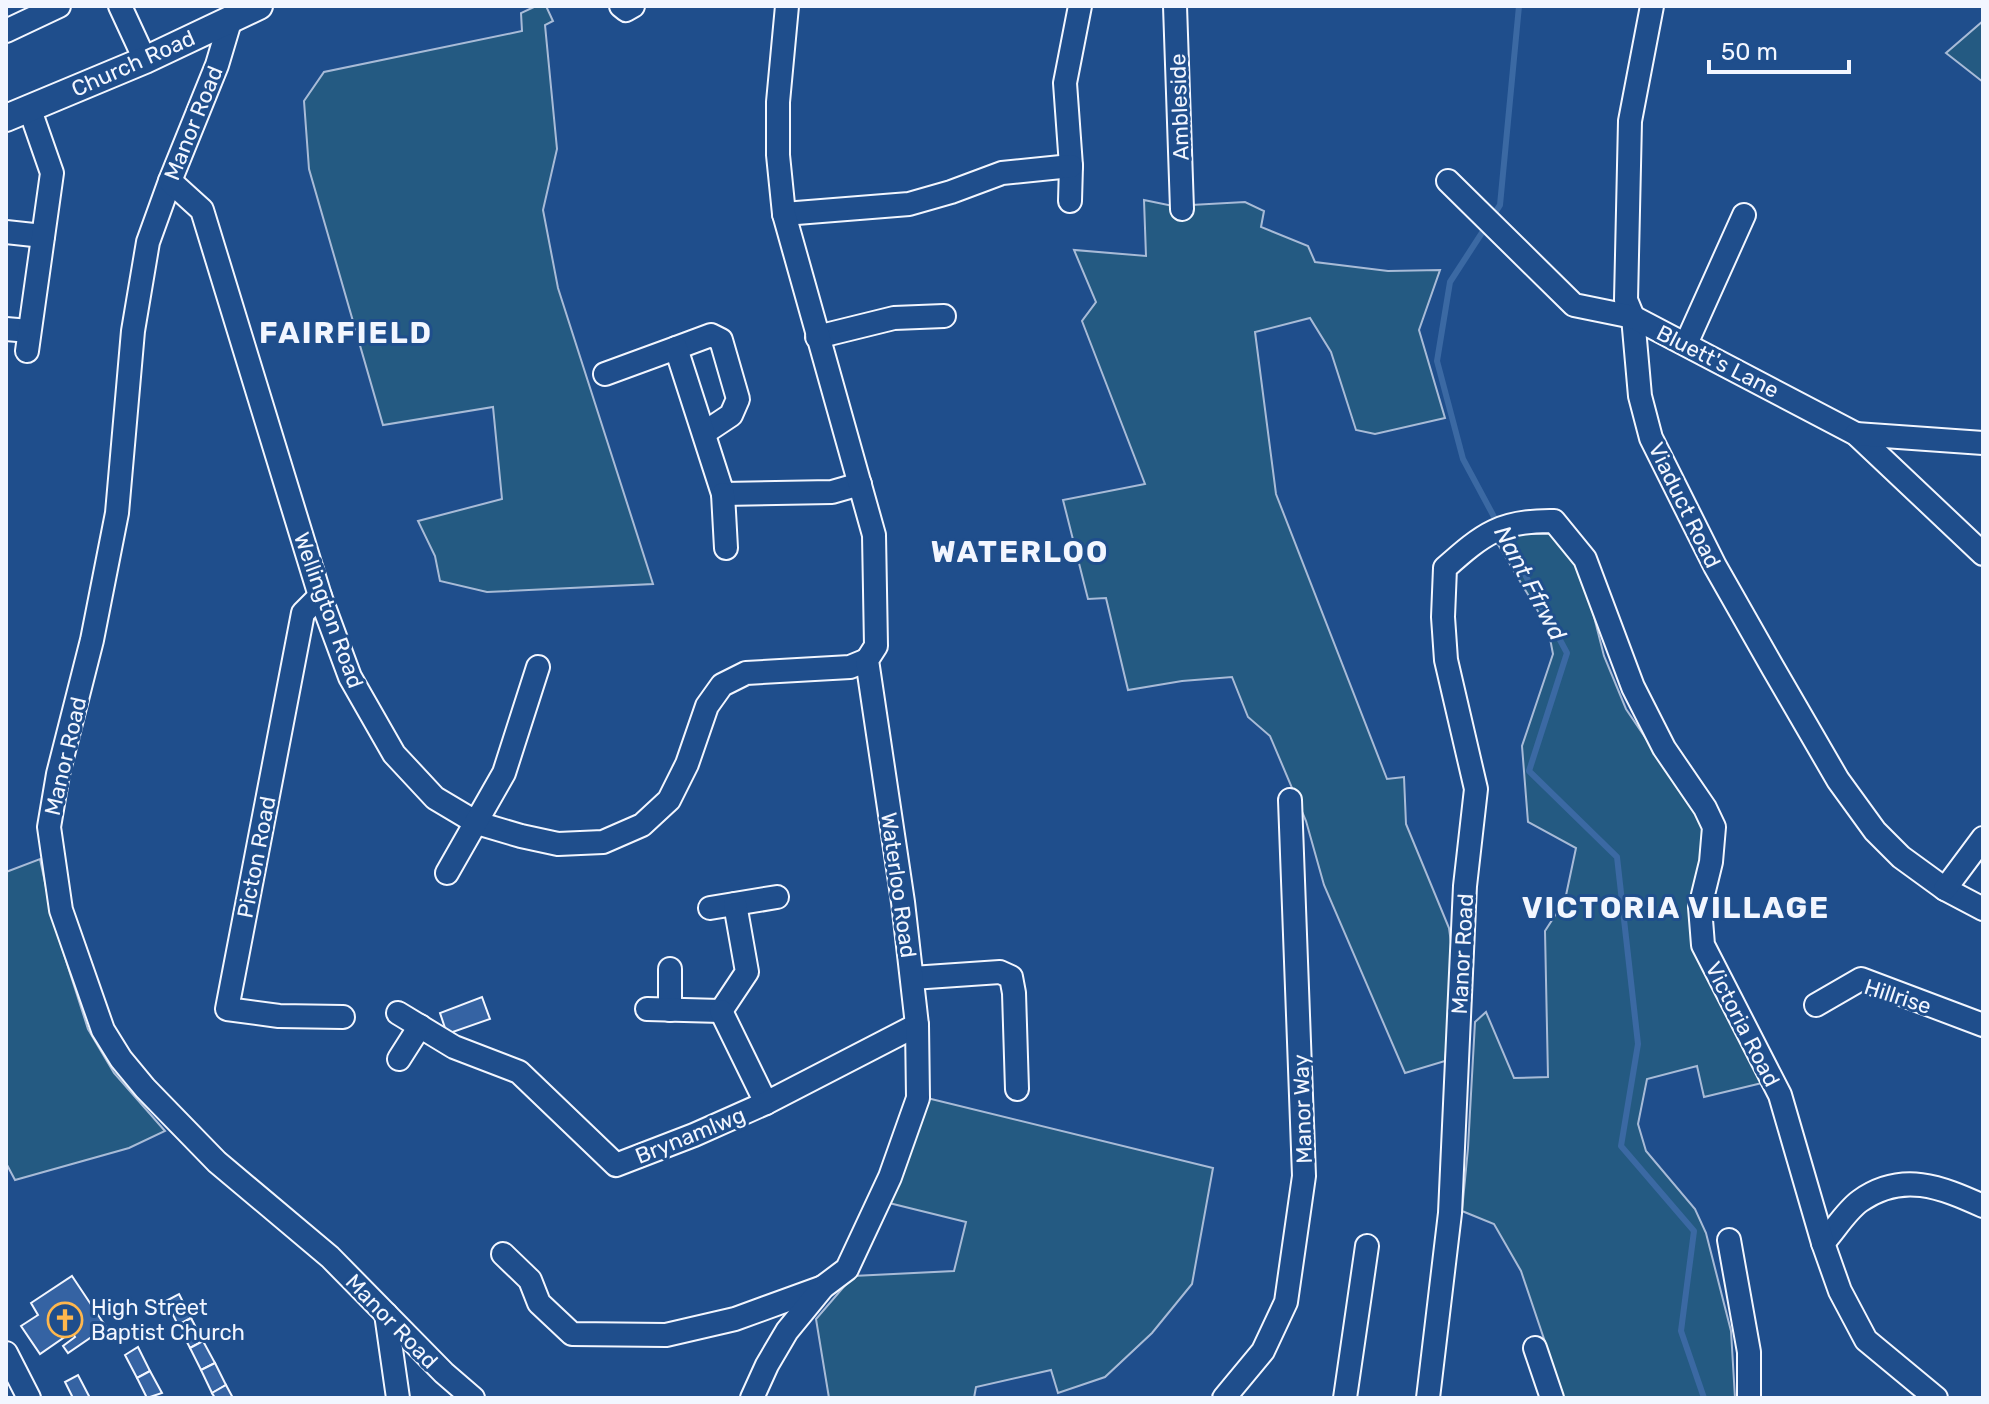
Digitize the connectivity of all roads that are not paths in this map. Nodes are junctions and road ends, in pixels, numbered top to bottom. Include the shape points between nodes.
1 (59, 6) edge
2 (120, 6) edge
3 (259, 6) edge
4 (621, 6) edge
5 (633, 6) edge
6 (787, 6) edge
7 (1080, 6) edge
8 (1175, 6) edge
9 (1652, 6) edge
10 (231, 18) junction
11 (6, 31) edge
12 (145, 60) junction
13 (18, 112) edge
14 (1071, 166) junction
15 (170, 181) junction
16 (1448, 181) dead end
17 (1070, 201) dead end
18 (1182, 209) dead end
19 (784, 214) junction
20 (1744, 215) dead end
21 (6, 232) edge
22 (43, 236) junction
23 (944, 316) dead end
24 (1633, 317) junction
25 (6, 329) edge
26 (817, 337) junction
27 (1686, 344) junction
28 (676, 348) junction
29 (605, 374) dead end
30 (704, 433) junction
31 (1856, 434) junction
32 (1983, 443) edge
33 (860, 484) junction
34 (723, 494) junction
35 (1488, 534) joint
36 (726, 548) dead end
37 (1983, 554) edge
38 (320, 596) junction
39 (867, 660) junction
40 (538, 667) dead end
41 (1290, 800) dead end
42 (477, 823) junction
43 (1983, 838) edge
44 (447, 873) dead end
45 (1945, 889) junction
46 (777, 897) dead end
47 (735, 904) junction
48 (710, 908) dead end
49 (1983, 909) edge
50 (670, 969) dead end
51 (912, 978) junction
52 (1816, 1005) dead end
53 (647, 1009) dead end
54 (670, 1010) junction
55 (721, 1011) junction
56 (398, 1013) dead end
57 (343, 1017) dead end
58 (917, 1025) junction
59 (1983, 1025) edge
60 (420, 1026) junction
61 (399, 1059) dead end
62 (1017, 1089) dead end
63 (766, 1103) junction
64 (1983, 1206) edge
65 (1729, 1240) dead end
66 (1823, 1243) junction
67 (1367, 1246) dead end
68 (503, 1254) dead end
69 (823, 1287) junction
70 (386, 1314) junction
71 (1535, 1348) dead end
72 (6, 1353) edge
73 (29, 1398) edge
74 (398, 1398) edge
75 (473, 1398) edge
76 (752, 1398) edge
77 (1224, 1398) edge
78 (1345, 1398) edge
79 (1428, 1398) edge
80 (1552, 1398) edge
81 (1749, 1398) edge
82 (1936, 1398) edge

1 - 11 street
2 - 12 street
3 - 10 main road, Church Road
4 - 5 street
6 - 19 street, Waterloo Road via 778,102
7 - 14 street via 1065,83
8 - 18 street, Ambleside
9 - 24 street, Viaduct Road via 1630,121 1626,300
10 - 12 main road, Church Road
10 - 15 street, Manor Road
12 - 13 main road, Church Road
13 - 22 street via 52,173
14 - 17 street
14 - 19 street via 1002,173 909,204
15 - 38 street, Wellington Road via 202,210
15 - 70 street, Manor Road via 148,242 133,331 117,513 49,827 61,910 103,1030 121,1059 217,1162 330,1257
16 - 24 street, Bluett's Lane via 1574,305
19 - 26 street, Waterloo Road
20 - 27 street
21 - 22 street
22 - 25 street via 28,341
23 - 26 street via 894,318
24 - 27 street, Bluett's Lane
24 - 45 street, Viaduct Road via 1640,396 1651,438 1715,566 1838,780 1875,831
26 - 33 street, Waterloo Road
27 - 31 street, Bluett's Lane
28 - 29 street
28 - 30 street
28 - 30 street via 711,335 721,340 738,399 731,415
30 - 34 street
31 - 32 street
31 - 37 street, Bluett's Lane
33 - 34 street via 832,492
33 - 39 street, Waterloo Road via 874,535 876,646
34 - 36 street
35 - 66 street, Victoria Road via 1523,521 1554,521 1585,559 1633,687 1714,827 1700,907 1703,945 1780,1095
35 - 79 street, Manor Road via 1445,568 1446,660 1476,789 1465,886 1450,1213
38 - 42 street, Wellington Road via 350,677 394,754 435,798
38 - 57 street, Picton Road via 303,613 227,1009
39 - 42 street, Wellington Road via 850,667 746,673 722,685 707,706 669,800 642,825 603,842 558,844
39 - 51 street, Waterloo Road
40 - 42 street via 504,773
41 - 77 street, Manor Way via 1304,1176 1286,1302 1263,1351
42 - 44 street
43 - 45 street
45 - 49 street, Viaduct Road
46 - 47 street
47 - 48 street
47 - 55 street via 747,972
50 - 54 street
51 - 58 street, Waterloo Road
51 - 62 street via 1000,972 1011,977
52 - 59 street, Hillrise via 1861,979
53 - 54 street
54 - 55 street
55 - 63 street
56 - 60 street, Brynamlwg
58 - 63 street, Brynamlwg
58 - 69 street, Waterloo Road via 918,1098 890,1177 847,1269
60 - 61 street
60 - 63 street, Brynamlwg via 454,1047 519,1072 616,1165
64 - 66 street via 1923,1184 1891,1185 1859,1202
65 - 81 street via 1749,1352
66 - 82 street, Victoria Road via 1866,1340
67 - 78 street
68 - 69 street via 530,1280 539,1303 572,1334 666,1335 735,1319
69 - 76 street, Waterloo Road via 787,1331
70 - 74 street
70 - 75 street, Manor Road
71 - 80 street
72 - 73 street

